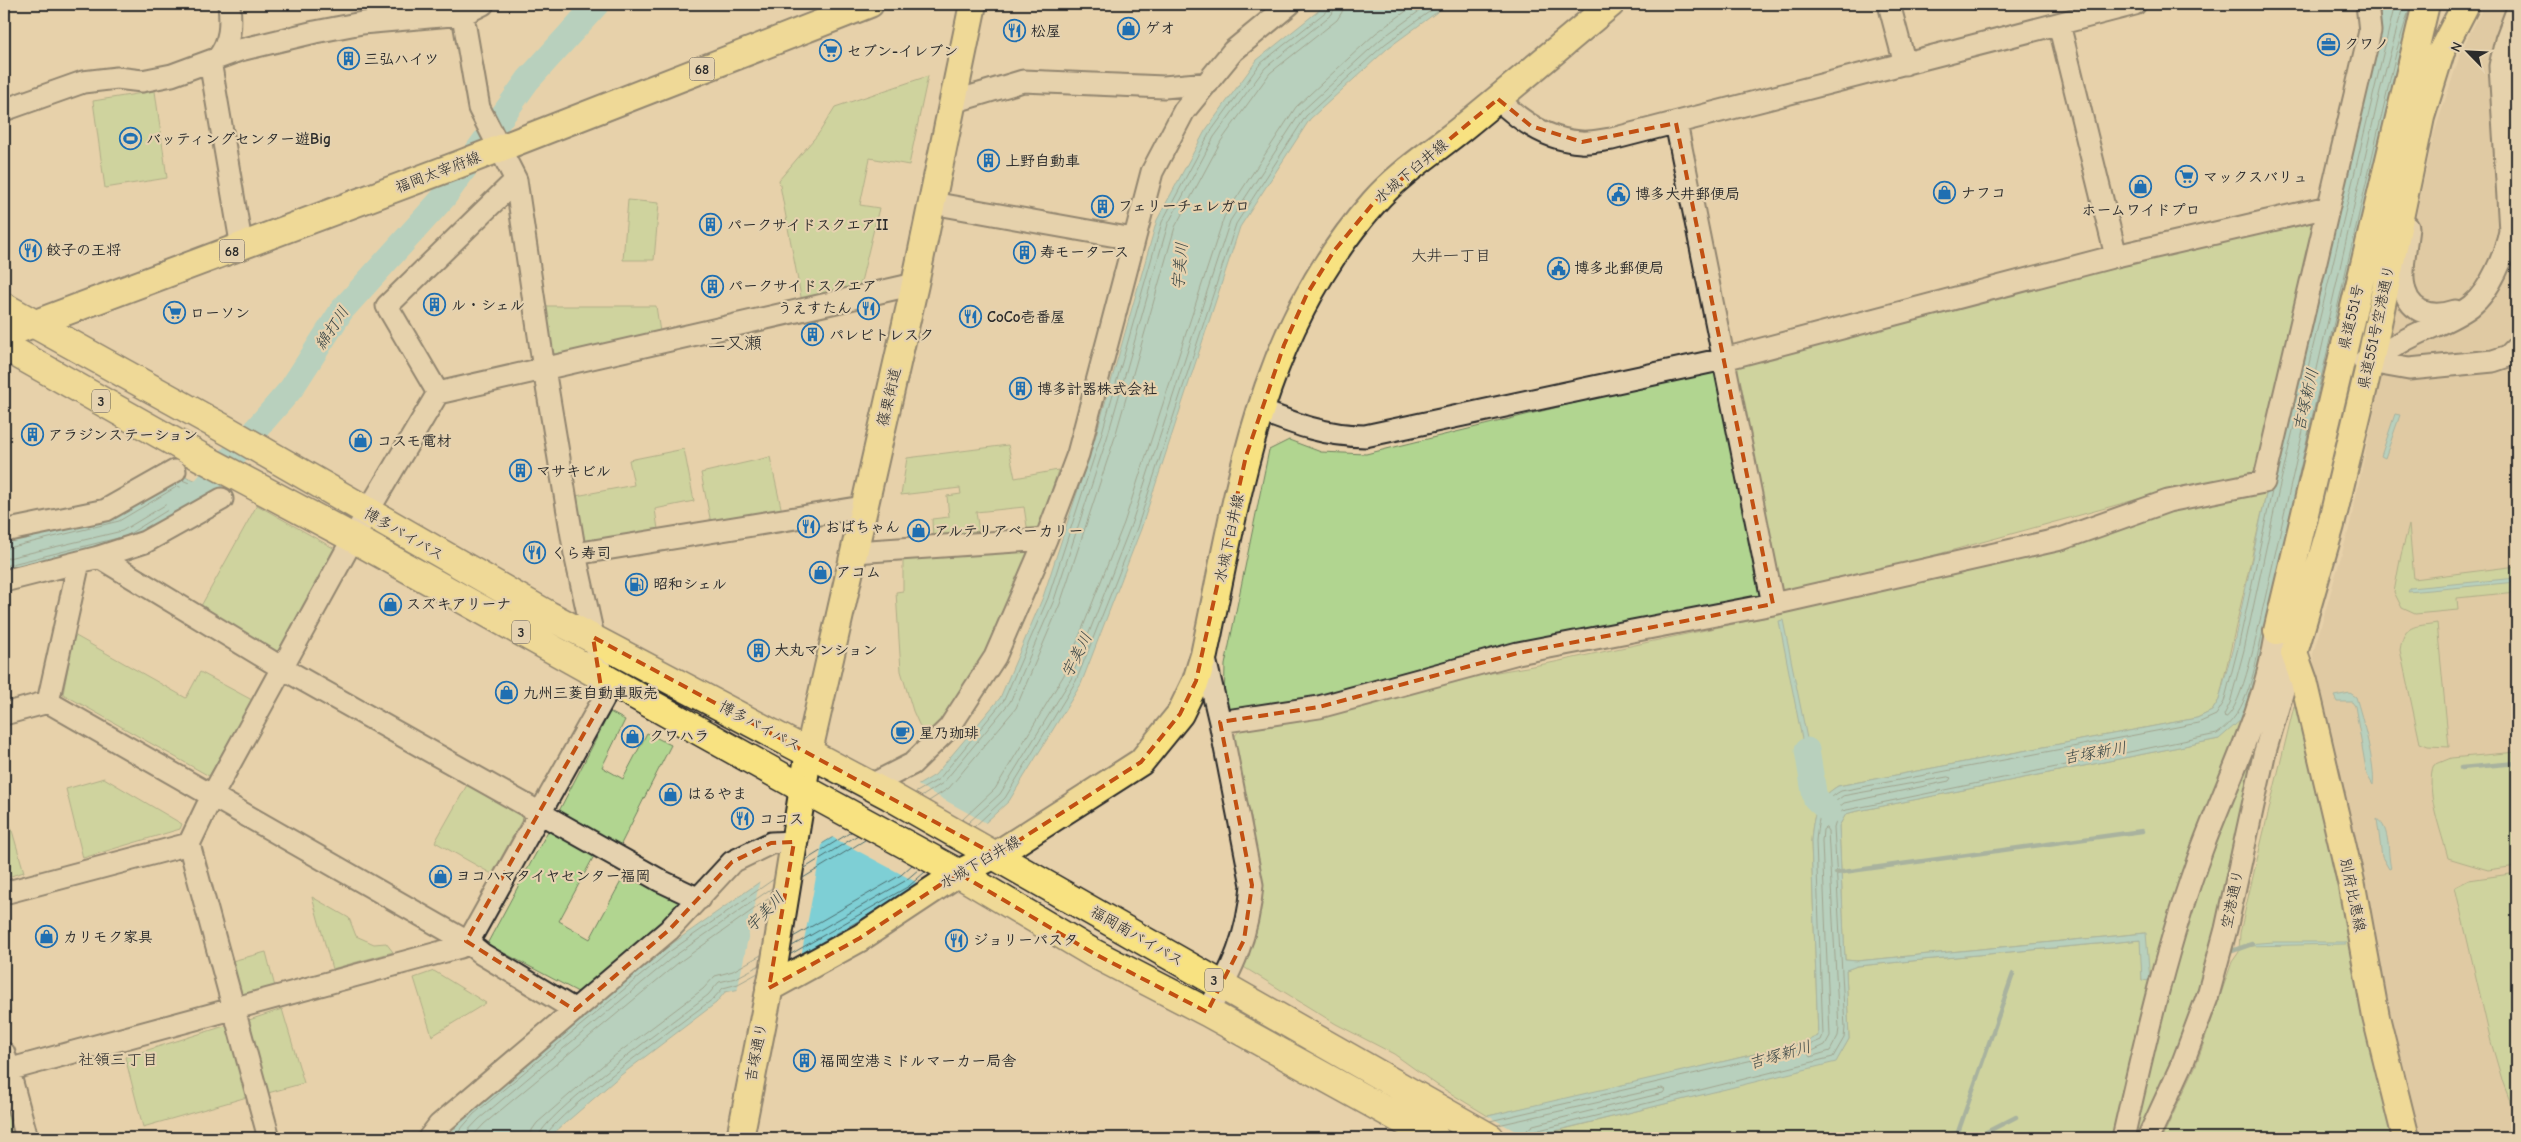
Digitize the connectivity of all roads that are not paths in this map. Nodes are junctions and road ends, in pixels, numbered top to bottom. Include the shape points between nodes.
1 (229, 4) edge
2 (483, 4) edge
3 (870, 4) edge
4 (972, 4) edge
5 (1290, 4) edge
6 (1611, 4) edge
7 (1889, 4) edge
8 (2367, 4) edge
9 (2128, 5) edge
10 (2462, 5) edge
11 (462, 9) edge
12 (2517, 11) edge
13 (2424, 12) edge
14 (2059, 24) junction
15 (214, 60) junction
16 (1905, 64) junction
17 (1208, 82) junction
18 (1498, 99) junction
19 (953, 102) junction
20 (4, 110) edge
21 (1676, 123) junction
22 (503, 154) junction
23 (2407, 179) junction
24 (516, 180) junction
25 (932, 203) junction
26 (2328, 206) junction
27 (1133, 240) junction
28 (242, 248) junction
29 (2116, 256) junction
30 (915, 284) junction
31 (2473, 304) junction
32 (4, 307) edge
33 (34, 323) junction
34 (4, 335) edge
35 (4, 346) edge
36 (2517, 348) edge
37 (2342, 356) junction
38 (1724, 359) junction
39 (2370, 362) junction
40 (544, 369) junction
41 (438, 393) junction
42 (1259, 410) junction
43 (175, 471) dead end
44 (222, 499) dead end
45 (863, 507) junction
46 (367, 513) junction
47 (4, 531) edge
48 (353, 538) junction
49 (1046, 539) junction
50 (855, 552) junction
51 (575, 554) junction
52 (89, 560) junction
53 (4, 581) edge
54 (1773, 604) junction
55 (2277, 631) joint
56 (593, 637) junction
57 (2294, 653) junction
58 (1204, 655) junction
59 (282, 668) junction
60 (602, 677) junction
61 (48, 702) junction
62 (4, 714) edge
63 (1220, 722) junction
64 (809, 751) junction
65 (802, 788) junction
66 (880, 790) junction
67 (212, 796) junction
68 (540, 813) junction
69 (794, 842) junction
70 (189, 844) junction
71 (996, 855) junction
72 (953, 871) junction
73 (4, 893) edge
74 (698, 899) junction
75 (466, 941) junction
76 (771, 977) junction
77 (1224, 985) junction
78 (234, 1010) junction
79 (576, 1010) junction
80 (1207, 1012) junction
81 (5, 1065) edge
82 (434, 1132) edge
83 (1425, 1133) edge
84 (26, 1138) edge
85 (269, 1138) edge
86 (415, 1138) edge
87 (740, 1138) edge
88 (1490, 1138) edge
89 (2124, 1138) edge
90 (2148, 1138) edge
91 (2406, 1138) edge

1 - 15 street via 231,28 226,48
2 - 11 street
3 - 22 main road, 福岡太宰府線 / 68 via 534,135
4 - 19 main road, 篠栗街道
5 - 17 street via 1233,51
6 - 18 main road, 水城下臼井線
7 - 16 street
8 - 26 street via 2370,31
9 - 14 street
10 - 23 main road, 県道551号空港通り via 2431,81
11 - 15 street via 306,34
11 - 22 street via 479,108
12 - 31 street via 2500,66 2510,231 2501,260
13 - 37 main road, 県道551号
14 - 16 street
14 - 29 street
15 - 20 street via 172,75 142,81 117,78 83,82
15 - 28 street
16 - 21 street
17 - 19 street via 1164,87 1023,81
17 - 27 street via 1184,111 1152,172
18 - 21 street via 1531,126 1564,139 1582,142 1612,139
18 - 42 main road, 水城下臼井線 via 1375,201 1334,251 1304,302
19 - 25 main road, 篠栗街道
21 - 38 street
22 - 24 street
22 - 28 main road, 福岡太宰府線 / 68 via 460,164
23 - 31 street via 2405,296 2415,308 2428,314 2444,315
23 - 39 main road, 県道551号空港通り
24 - 40 street
24 - 41 street via 387,306
25 - 27 street
25 - 30 main road, 篠栗街道
26 - 29 street
26 - 54 street via 2264,482 2168,501 2062,539
27 - 49 street via 1078,454
28 - 33 main road, 福岡太宰府線 / 68
29 - 38 street
30 - 40 street
30 - 45 main road, 篠栗街道
31 - 39 street via 2448,320 2411,336
32 - 33 highway, 博多バイパス / 3
33 - 34 main road, 福岡太宰府線 / 68
33 - 46 highway, 博多バイパス / 3
35 - 48 highway, 博多バイパス / 3
36 - 39 street via 2508,356 2493,360 2409,369
37 - 39 street
37 - 55 main road, 県道551号
38 - 42 street via 1365,436 1342,436 1306,429
38 - 54 street
39 - 57 main road, 県道551号空港通り via 2331,525
40 - 41 street
40 - 51 street
41 - 46 street
42 - 58 main road, 水城下臼井線 via 1246,456
43 - 47 street via 106,510
44 - 52 street via 144,542
45 - 50 main road, 篠栗街道
45 - 51 street
46 - 48 street
46 - 56 highway, 博多バイパス / 3
48 - 59 street
48 - 60 highway, 博多バイパス / 3
49 - 50 street
49 - 66 street via 995,657 949,728
50 - 64 main road, 篠栗街道
51 - 56 street
52 - 53 street
52 - 59 street
52 - 61 street
54 - 63 street via 1518,653 1319,707
55 - 89 street via 2247,736 2179,915
56 - 60 street
56 - 64 highway, 博多バイパス / 3
57 - 90 street, 空港通り via 2264,755 2226,929 2208,995 2183,1062
57 - 91 main road, 別府比恵線 via 2304,680 2352,886 2376,1017
58 - 63 street
58 - 71 main road, 水城下臼井線 via 1180,714 1140,762
59 - 67 street
59 - 68 street
60 - 65 highway, 博多バイパス / 3
60 - 68 street via 603,700
61 - 62 street
61 - 67 street
63 - 77 street via 1252,885 1244,940
64 - 65 main road, 篠栗街道
64 - 66 highway, 福岡南バイパス / 3
65 - 69 main road
65 - 72 highway, 3
66 - 71 highway, 福岡南バイパス / 3
67 - 70 street
67 - 75 street
68 - 74 street
68 - 75 street
69 - 74 street via 771,843 732,862
69 - 76 main road, 吉塚通り
70 - 73 street
70 - 78 street
71 - 72 main road, 水城下臼井線
71 - 77 highway, 福岡南バイパス / 3
72 - 76 main road, 水城下臼井線 via 860,938
72 - 80 highway, 3 via 1093,953
74 - 79 street via 669,930
75 - 78 street via 460,946
75 - 79 street via 482,954
76 - 87 main road, 吉塚通り
77 - 80 street
77 - 88 highway, 福岡南バイパス / 3
78 - 81 street
78 - 85 street
79 - 82 street
80 - 83 highway, 3
81 - 84 street
82 - 86 street

